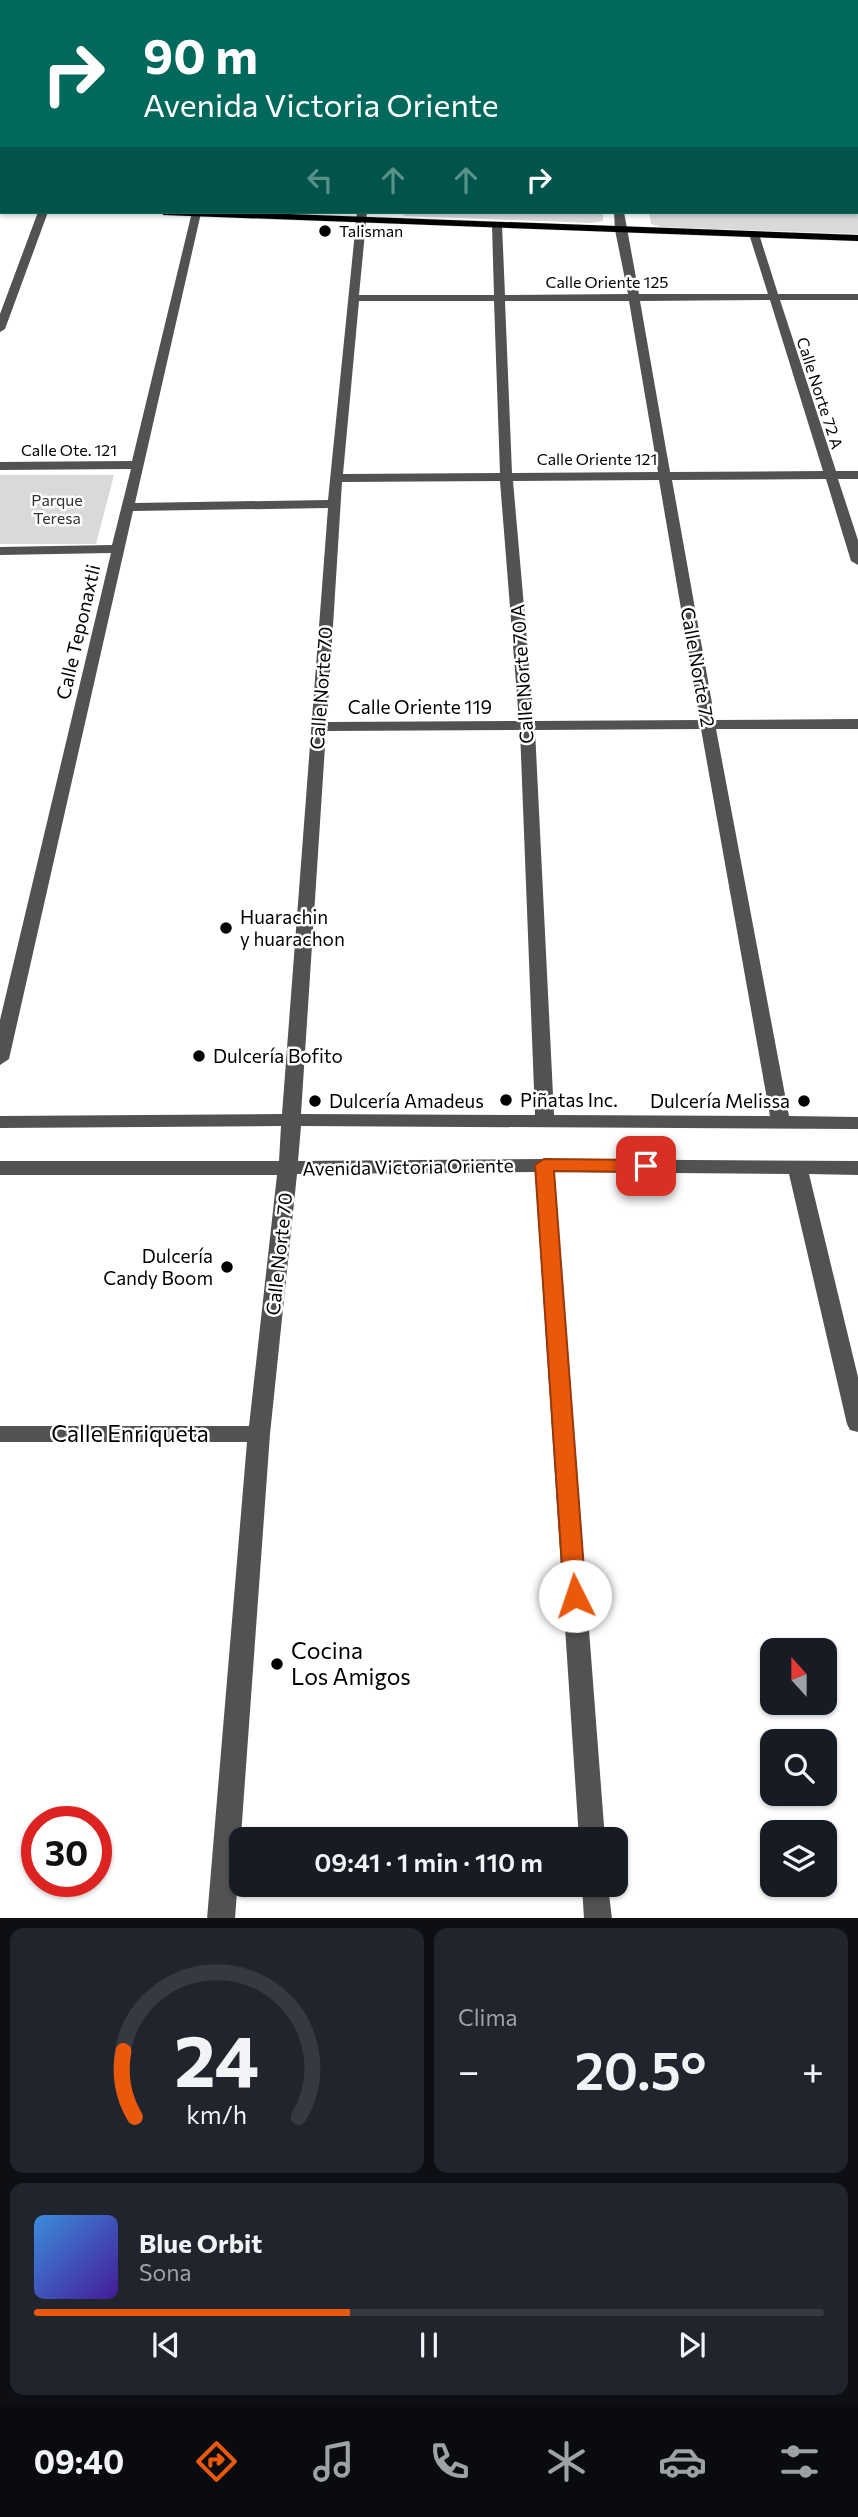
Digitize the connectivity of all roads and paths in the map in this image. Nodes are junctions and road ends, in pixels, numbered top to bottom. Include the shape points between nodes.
1 (43, 214) edge
2 (195, 214) edge
3 (250, 214) edge
4 (619, 214) edge
5 (361, 216) edge
6 (496, 225) junction
7 (620, 230) junction
8 (754, 234) junction
9 (858, 238) edge
10 (772, 297) junction
11 (858, 297) edge
12 (355, 298) junction
13 (635, 298) junction
14 (498, 299) junction
15 (0, 329) edge
16 (137, 465) junction
17 (0, 466) edge
18 (830, 475) junction
19 (858, 475) edge
20 (666, 476) junction
21 (506, 477) junction
22 (336, 478) junction
23 (334, 504) junction
24 (127, 508) junction
25 (116, 549) junction
26 (0, 551) edge
27 (858, 561) edge
28 (858, 724) edge
29 (708, 725) junction
30 (527, 726) junction
31 (317, 727) junction
32 (0, 1059) edge
33 (291, 1120) junction
34 (0, 1122) edge
35 (545, 1123) junction
36 (781, 1123) junction
37 (858, 1123) edge
38 (544, 1165) junction
39 (0, 1168) edge
40 (288, 1168) junction
41 (798, 1168) junction
42 (858, 1168) edge
43 (858, 1424) edge
44 (0, 1434) edge
45 (259, 1434) junction
46 (591, 1827) edge
47 (596, 1897) edge
48 (221, 1918) edge
49 (598, 1918) edge

1 - 15 street
2 - 16 street, Calle Teponaxtli
3 - 5 main road
4 - 7 street, Calle Norte 72
5 - 6 main road
5 - 12 street, Calle Norte 70
6 - 7 main road
6 - 14 street, Calle Norte 70 A
7 - 8 main road
7 - 13 street, Calle Norte 72
8 - 9 main road
8 - 10 street, Calle Norte 72 A
10 - 11 street, Calle Oriente 125
10 - 13 street, Calle Oriente 125
10 - 18 street, Calle Norte 72 A
12 - 14 street, Calle Oriente 125
12 - 22 street, Calle Norte 70
13 - 14 street, Calle Oriente 125
13 - 20 street, Calle Norte 72
14 - 21 street, Calle Norte 70 A
16 - 17 street, Calle Ote. 121
16 - 24 street, Calle Teponaxtli
18 - 19 street, Calle Oriente 121
18 - 20 street, Calle Oriente 121
18 - 27 street, Calle Norte 72 A
20 - 21 street, Calle Oriente 121
20 - 29 street, Calle Norte 72
21 - 22 street, Calle Oriente 121
21 - 30 street, Calle Norte 70 A
22 - 23 street, Calle Norte 70
23 - 24 street
23 - 31 street, Calle Norte 70
24 - 25 street, Calle Teponaxtli
25 - 26 street
25 - 32 street, Calle Teponaxtli
28 - 29 street, Calle Oriente 119
29 - 30 street, Calle Oriente 119
29 - 36 street, Calle Norte 72
30 - 31 street, Calle Oriente 119
30 - 35 street, Calle Norte 70 A
31 - 33 street, Calle Norte 70
33 - 34 street
33 - 35 street
33 - 40 street, Calle Norte 70
35 - 36 street
36 - 37 street
38 - 40 street, Avenida Victoria Oriente
38 - 41 street, Avenida Victoria Oriente
38 - 46 street
39 - 40 street, Avenida Victoria Oriente
40 - 45 street, Calle Norte 70
41 - 42 street, Avenida Victoria Oriente
41 - 43 street
44 - 45 street, Calle Enriqueta
45 - 48 street, Calle Norte 70
47 - 49 street

